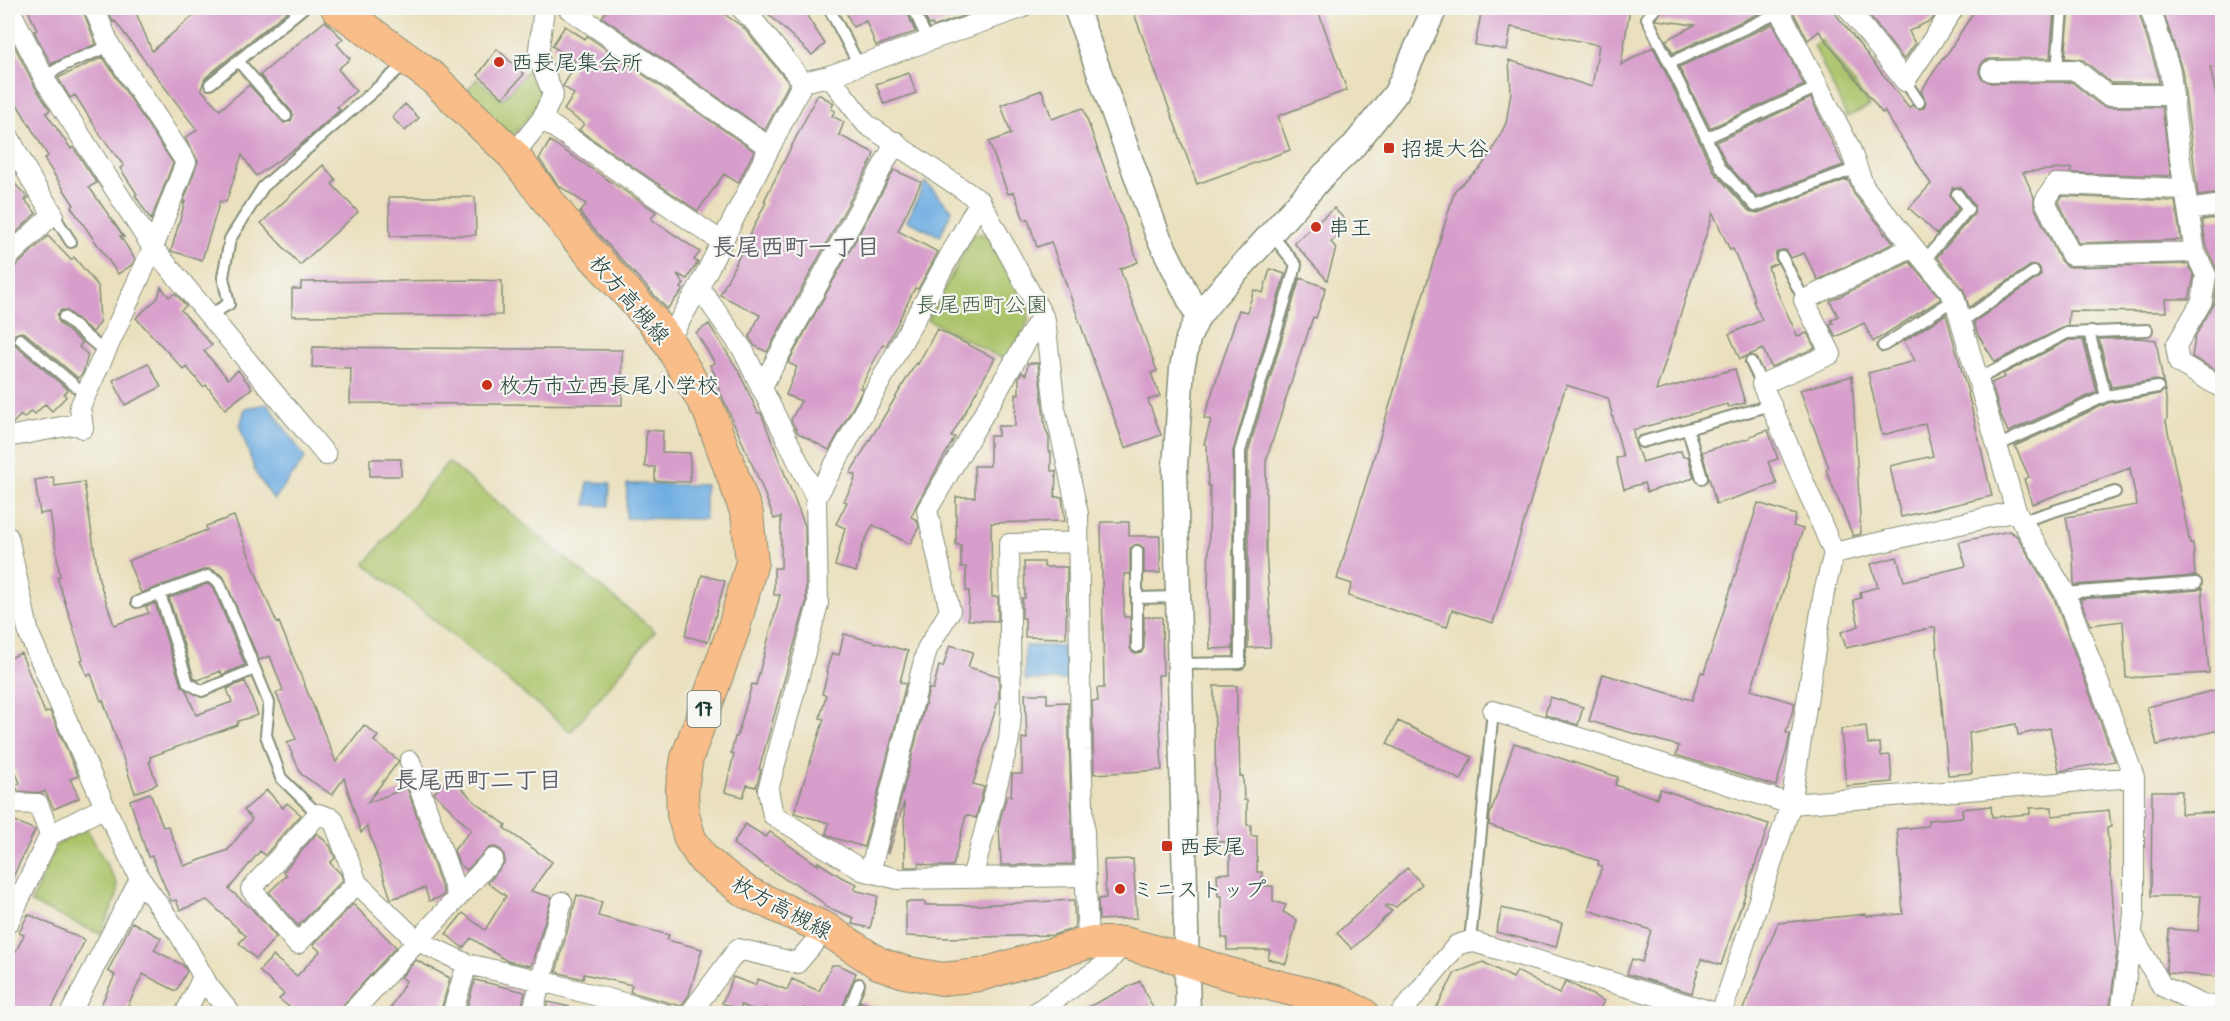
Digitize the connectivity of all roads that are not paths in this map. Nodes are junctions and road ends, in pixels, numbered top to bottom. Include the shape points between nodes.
1 (9, 8) edge
2 (93, 8) edge
3 (303, 8) edge
4 (337, 8) edge
5 (544, 8) edge
6 (568, 8) edge
7 (741, 8) edge
8 (829, 8) edge
9 (913, 8) edge
10 (1021, 8) edge
11 (1076, 8) edge
12 (1435, 8) edge
13 (1656, 8) edge
14 (1848, 8) edge
15 (1954, 8) edge
16 (2062, 8) edge
17 (2150, 8) edge
18 (1779, 10) edge
19 (994, 12) edge
20 (928, 41) junction
21 (110, 46) junction
22 (238, 61) junction
23 (409, 61) junction
24 (1670, 63) junction
25 (859, 65) junction
26 (2057, 70) junction
27 (1990, 71) dead end
28 (829, 76) junction
29 (44, 77) junction
30 (803, 81) junction
31 (1905, 81) junction
32 (210, 84) dead end
33 (1818, 87) junction
34 (2173, 94) junction
35 (1919, 102) dead end
36 (286, 116) dead end
37 (542, 119) junction
38 (8, 135) edge
39 (1706, 138) junction
40 (896, 142) junction
41 (770, 147) junction
42 (513, 155) junction
43 (1857, 168) junction
44 (2185, 189) junction
45 (1956, 194) dead end
46 (981, 201) junction
47 (2223, 205) edge
48 (2188, 210) junction
49 (53, 214) junction
50 (1272, 235) junction
51 (71, 242) dead end
52 (722, 242) junction
53 (153, 248) junction
54 (2195, 252) junction
55 (1919, 254) junction
56 (8, 257) edge
57 (1782, 257) dead end
58 (2034, 272) dead end
59 (2214, 277) edge
60 (699, 287) junction
61 (1955, 299) junction
62 (1804, 300) junction
63 (209, 315) junction
64 (1042, 315) junction
65 (64, 317) dead end
66 (1198, 317) junction
67 (1961, 322) junction
68 (2147, 330) dead end
69 (2089, 332) junction
70 (20, 339) dead end
71 (668, 341) junction
72 (1883, 346) dead end
73 (106, 353) junction
74 (1751, 362) dead end
75 (1978, 379) junction
76 (1762, 384) junction
77 (2158, 387) dead end
78 (761, 388) junction
79 (2223, 388) edge
80 (86, 395) junction
81 (2106, 396) junction
82 (1771, 405) junction
83 (1688, 430) junction
84 (8, 437) edge
85 (1642, 442) dead end
86 (1997, 446) junction
87 (326, 455) dead end
88 (1702, 478) dead end
89 (2115, 492) dead end
90 (816, 498) junction
91 (2019, 516) junction
92 (8, 537) edge
93 (1078, 542) junction
94 (1137, 551) dead end
95 (1834, 553) junction
96 (2196, 583) dead end
97 (2065, 592) junction
98 (160, 594) junction
99 (1177, 597) junction
100 (1137, 598) junction
101 (137, 602) dead end
102 (1137, 647) dead end
103 (1180, 664) junction
104 (255, 669) junction
105 (1493, 711) joint
106 (410, 760) dead end
107 (2133, 777) junction
108 (8, 803) edge
109 (1791, 804) junction
110 (105, 807) junction
111 (318, 814) junction
112 (50, 835) junction
113 (493, 859) dead end
114 (870, 872) junction
115 (1086, 876) junction
116 (972, 878) junction
117 (140, 879) junction
118 (357, 883) junction
119 (458, 897) junction
120 (13, 900) edge
121 (562, 902) dead end
122 (8, 923) edge
123 (826, 929) junction
124 (2131, 933) junction
125 (416, 940) junction
126 (1470, 941) junction
127 (1124, 943) junction
128 (1088, 944) junction
129 (1187, 960) junction
130 (467, 964) junction
131 (203, 977) junction
132 (542, 981) junction
133 (859, 984) dead end
134 (2223, 1007) edge
135 (70, 1014) edge
136 (185, 1014) edge
137 (231, 1014) edge
138 (354, 1014) edge
139 (452, 1014) edge
140 (532, 1014) edge
141 (664, 1014) edge
142 (690, 1014) edge
143 (847, 1014) edge
144 (1034, 1014) edge
145 (1188, 1014) edge
146 (1364, 1014) edge
147 (1400, 1014) edge
148 (1720, 1014) edge
149 (2121, 1014) edge

1 - 29 street
2 - 21 street
3 - 22 lane
4 - 23 main road, 枚方高槻線 / 17
5 - 37 street via 538,57 553,94
6 - 41 street
7 - 30 street
8 - 25 lane
9 - 20 lane
10 - 19 street
11 - 66 street via 1158,236
12 - 50 street via 1396,93 1353,148
13 - 24 lane via 1647,18
14 - 31 street
15 - 31 street
16 - 26 lane
17 - 34 street via 2170,71
18 - 24 lane
18 - 33 street
19 - 20 street
20 - 25 street
21 - 29 lane
21 - 53 street via 186,162
22 - 32 lane
22 - 36 lane
23 - 42 main road, 枚方高槻線 / 17 via 433,78
23 - 63 lane via 263,187 230,239 223,277 229,304
24 - 39 lane
25 - 28 street
26 - 27 street
26 - 34 street via 2076,70 2107,95
28 - 30 street
28 - 40 street via 866,124
29 - 53 street
30 - 41 street
31 - 35 lane
33 - 39 lane
33 - 43 street
34 - 44 street
37 - 42 street
37 - 52 street
38 - 49 street
39 - 43 lane via 1722,168 1755,206
40 - 46 street
40 - 78 street
41 - 52 street
42 - 71 main road, 枚方高槻線 / 17 via 575,236
43 - 55 street via 1864,187
44 - 48 street
44 - 54 street via 2056,184 2045,201 2071,255
45 - 55 lane via 1968,209
46 - 64 street
46 - 90 street
47 - 48 street
48 - 54 street
49 - 51 lane
49 - 56 street
50 - 66 street
50 - 103 lane via 1296,265 1240,451 1240,663
52 - 60 street
53 - 63 street
53 - 73 street
54 - 59 street
55 - 61 street
55 - 62 street
57 - 62 lane
58 - 67 lane
59 - 79 street via 2176,346 2179,363
60 - 71 street
60 - 78 street via 742,350
61 - 67 street
61 - 72 lane
62 - 76 street via 1831,354
63 - 87 street
64 - 93 street via 1055,408 1078,514
64 - 114 street via 927,510 950,611 927,649
65 - 73 lane
66 - 99 street via 1182,368 1175,466
67 - 75 street
68 - 69 lane
69 - 75 lane via 2067,333
69 - 81 lane
70 - 80 lane
71 - 123 main road, 枚方高槻線 / 17 via 709,411 747,514 752,562 734,631 687,759 683,814 690,838 704,860 746,892
73 - 80 street
74 - 76 lane
75 - 86 street
76 - 82 street
77 - 81 lane
78 - 90 street
80 - 84 street via 80,407 82,425
81 - 86 lane
82 - 83 lane
82 - 95 street
83 - 85 lane
83 - 88 lane
86 - 91 street
89 - 91 lane
90 - 114 street via 818,604 768,790 773,815
91 - 95 street
91 - 97 street
92 - 110 street via 29,634
93 - 115 street
93 - 116 street via 1009,544 1009,740
94 - 100 lane
95 - 109 street via 1824,592
96 - 97 lane
97 - 107 street
98 - 101 lane
98 - 104 lane via 208,576 219,582
98 - 104 lane via 188,683 202,691
99 - 100 lane
99 - 103 street
100 - 102 lane
103 - 129 street
104 - 111 lane via 269,703 266,735 281,778
105 - 109 street
105 - 126 lane
106 - 119 street
107 - 109 street
107 - 124 street
108 - 112 street via 38,804
109 - 148 street
110 - 112 street
110 - 117 street
111 - 118 street via 333,819
111 - 118 street via 251,889 297,944
112 - 120 street
113 - 119 street
114 - 116 street via 898,879
115 - 116 street
115 - 128 street
117 - 131 street via 180,935
117 - 135 street
118 - 125 street
119 - 125 street
120 - 122 street
121 - 132 street
123 - 128 main road, 枚方高槻線 / 17 via 878,963 942,979 980,975
123 - 142 street via 797,963 738,949
124 - 134 street via 2163,986 2202,1005
124 - 149 street
125 - 130 street
125 - 138 street
126 - 147 street via 1458,945
126 - 148 street
127 - 128 main road, 枚方高槻線 / 17
127 - 129 main road, 枚方高槻線 / 17
127 - 144 street via 1106,964
129 - 145 street
129 - 146 main road, 枚方高槻線 / 17 via 1336,1001
130 - 132 street
130 - 139 street
131 - 136 street
131 - 137 street
132 - 140 street
132 - 141 street
133 - 143 lane

